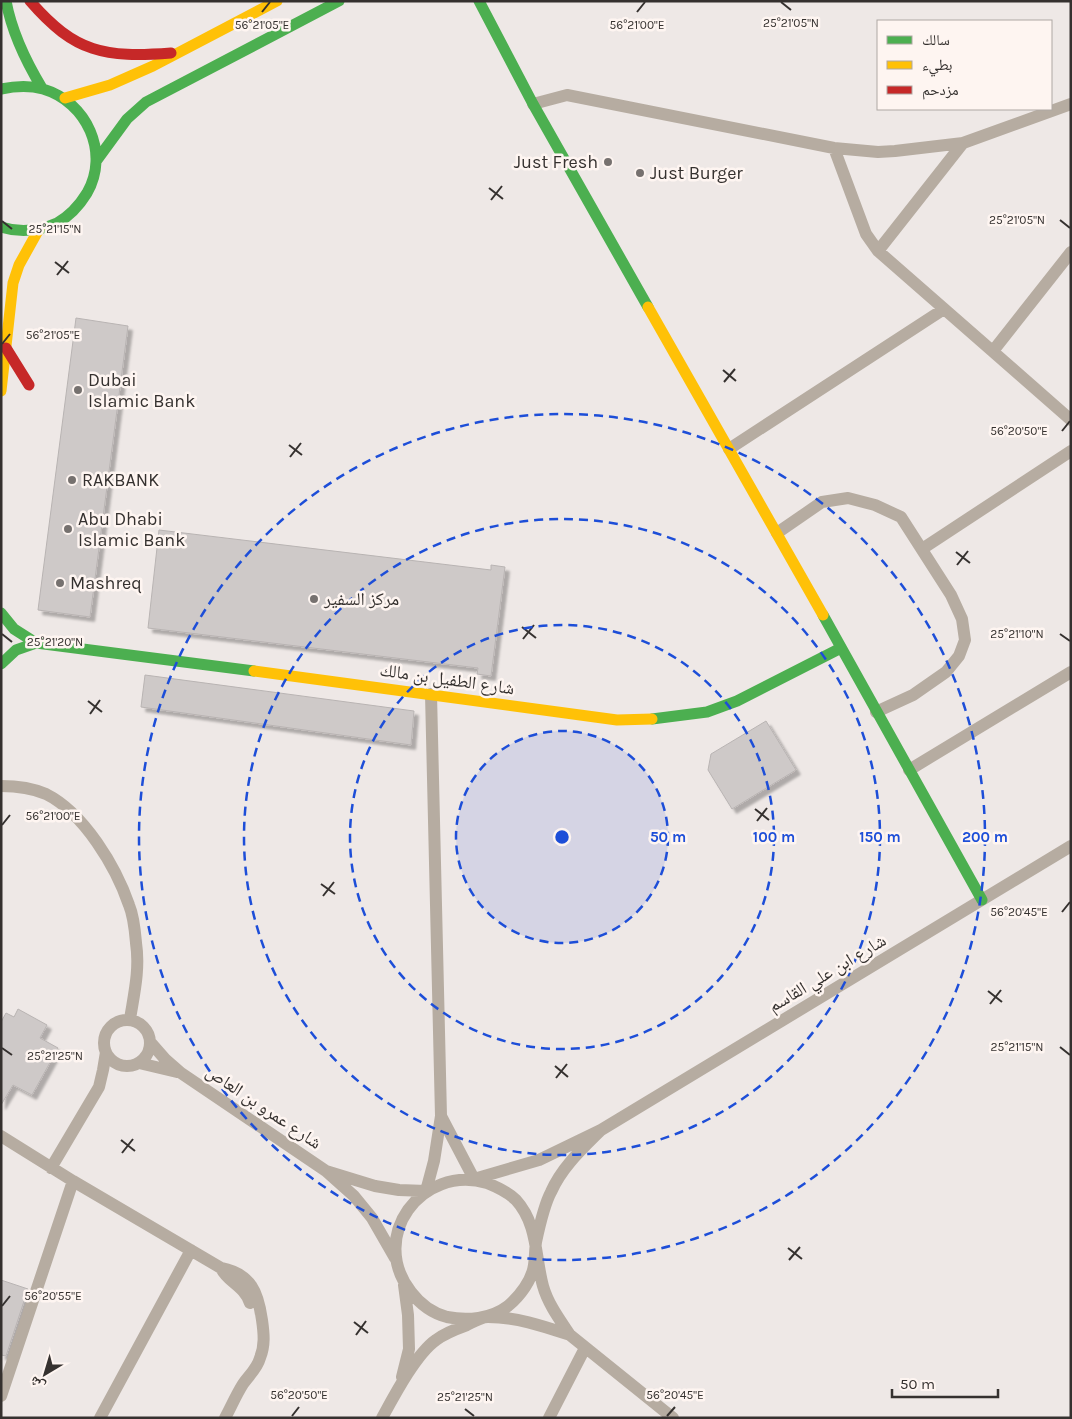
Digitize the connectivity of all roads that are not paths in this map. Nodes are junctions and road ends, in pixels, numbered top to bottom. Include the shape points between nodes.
1 (6, 1) edge
2 (30, 1) edge
3 (277, 1) edge
4 (339, 1) edge
5 (479, 1) edge
6 (179, 53) junction
7 (42, 88) junction
8 (1, 89) edge
9 (65, 98) junction
10 (533, 104) junction
11 (1071, 104) edge
12 (963, 142) junction
13 (834, 148) junction
14 (97, 160) junction
15 (1, 227) edge
16 (39, 229) junction
17 (878, 251) junction
18 (1071, 252) edge
19 (944, 309) junction
20 (6, 348) junction
21 (992, 351) junction
22 (29, 385) dead end
23 (1, 391) edge
24 (1071, 420) edge
25 (730, 449) junction
26 (1071, 451) edge
27 (777, 533) junction
28 (922, 549) junction
29 (1, 613) edge
30 (36, 643) junction
31 (841, 648) junction
32 (1, 664) edge
33 (1071, 672) edge
34 (431, 694) junction
35 (876, 712) junction
36 (909, 770) junction
37 (5, 783) edge
38 (1071, 846) edge
39 (982, 900) junction
40 (130, 1019) junction
41 (151, 1043) junction
42 (106, 1052) junction
43 (134, 1065) junction
44 (181, 1073) junction
45 (99, 1086) junction
46 (441, 1116) junction
47 (600, 1130) junction
48 (1, 1136) edge
49 (51, 1168) junction
50 (326, 1171) junction
51 (474, 1180) junction
52 (73, 1182) junction
53 (426, 1191) junction
54 (536, 1243) junction
55 (191, 1250) junction
56 (396, 1259) junction
57 (403, 1283) junction
58 (486, 1317) junction
59 (570, 1335) junction
60 (585, 1348) junction
61 (400, 1384) junction
62 (1, 1396) edge
63 (100, 1418) edge
64 (225, 1418) edge
65 (382, 1418) edge
66 (549, 1418) edge
67 (673, 1418) edge

1 - 7 main road via 25,61
2 - 6 main road via 67,37 87,48 128,56
3 - 6 main road
4 - 14 main road via 146,102 127,119
5 - 10 main road
6 - 9 main road via 110,85
7 - 8 main road
7 - 9 main road
9 - 14 main road via 82,115 93,137
10 - 13 street via 567,95
10 - 25 main road
11 - 12 street
12 - 13 street via 886,152
12 - 17 street
13 - 17 street via 866,234
14 - 16 main road via 94,180 86,197 57,223
15 - 16 main road via 22,231
16 - 20 main road via 13,283
17 - 19 street
18 - 21 street
19 - 21 street
19 - 25 street
20 - 22 main road
20 - 23 main road
21 - 24 street
25 - 27 main road
26 - 28 street
27 - 28 street via 822,502 848,498 875,505 901,518
27 - 31 main road
28 - 35 street via 962,619 966,640 959,656 946,672 913,695
29 - 30 main road via 14,629
30 - 32 main road via 16,650
30 - 34 main road, شارع الطفيل بن مالك
31 - 34 main road, شارع الطفيل بن مالك via 737,701 706,712 663,719 617,720
31 - 35 main road
33 - 36 street
34 - 46 street
35 - 36 main road
36 - 39 main road
37 - 40 street via 47,795 72,814 92,836 111,865 130,907 137,944 137,973
38 - 39 street, شارع ابن علي القاسم
39 - 47 street, شارع ابن علي القاسم
40 - 41 street via 143,1024
40 - 42 street via 122,1019 110,1027 104,1042
41 - 43 street via 145,1058
41 - 44 street, شارع عمرو بن العاص
42 - 43 street via 115,1063
42 - 45 street
43 - 44 street, شارع عمرو بن العاص
43 - 45 street
44 - 50 street, شارع عمرو بن العاص
45 - 49 street
46 - 51 street
46 - 53 street
47 - 51 street, شارع ابن علي القاسم via 538,1160
47 - 54 street, شارع ابن علي القاسم via 569,1163 550,1193
48 - 49 street
49 - 52 street
50 - 53 street, شارع عمرو بن العاص via 375,1186
50 - 56 street, شارع عمرو بن العاص via 354,1196 372,1218
51 - 53 street via 457,1180
51 - 54 street via 497,1186 516,1200 529,1220
52 - 55 street
52 - 62 street
53 - 56 street via 401,1221
54 - 58 street via 534,1267 524,1289 508,1306
54 - 59 street via 548,1301
55 - 63 street
55 - 64 street via 221,1268 244,1291 252,1307 256,1339 244,1382
56 - 57 street
57 - 58 street via 418,1302 438,1314 462,1320
57 - 61 street via 409,1349
58 - 59 street via 536,1323
58 - 61 street via 435,1340
59 - 60 street
60 - 66 street
60 - 67 street
61 - 65 street

